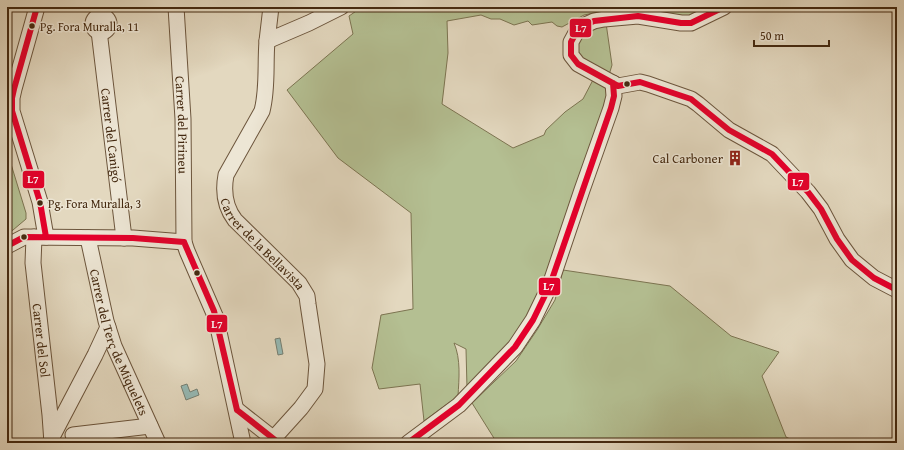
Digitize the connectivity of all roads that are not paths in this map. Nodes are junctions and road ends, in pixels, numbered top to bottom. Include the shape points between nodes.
1 (37, 7) edge
2 (176, 7) edge
3 (271, 7) edge
4 (341, 7) edge
5 (724, 7) edge
6 (99, 31) dead end
7 (267, 41) junction
8 (613, 83) junction
9 (40, 237) junction
10 (88, 238) junction
11 (124, 238) junction
12 (184, 242) junction
13 (7, 246) edge
14 (897, 290) edge
15 (108, 326) junction
16 (237, 410) junction
17 (150, 426) junction
18 (73, 435) dead end
19 (52, 440) edge
20 (276, 441) edge
21 (158, 443) edge
22 (243, 443) edge
23 (408, 443) edge

1 - 9 street, Carrer del Sol via 14,89 12,111 40,202
2 - 12 street, Carrer del Pirineu via 184,119
3 - 7 street, Carrer de la Bellavista
4 - 7 street
5 - 8 street via 691,23 638,16 604,19 583,26 570,42 571,55 578,64
6 - 11 street, Carrer del Canigó
7 - 20 street, Carrer de la Bellavista via 266,89 262,112 224,182 231,215 294,277 303,289 308,304 317,364 315,389
8 - 14 street via 618,86 640,82 691,99 729,130 772,154 822,209 837,239 852,260 874,278
8 - 23 street via 614,96 611,108 554,274 536,315 507,355 459,405
9 - 10 street
9 - 13 street via 23,238
9 - 19 street, Carrer del Sol via 33,263
10 - 11 street
10 - 15 street, Carrer del Terç de Miquelets
11 - 12 street
12 - 16 street via 216,318
15 - 17 street, Carrer del Terç de Miquelets via 114,346
15 - 19 street
16 - 20 street
16 - 22 street
17 - 18 street
17 - 21 street, Carrer del Terç de Miquelets

